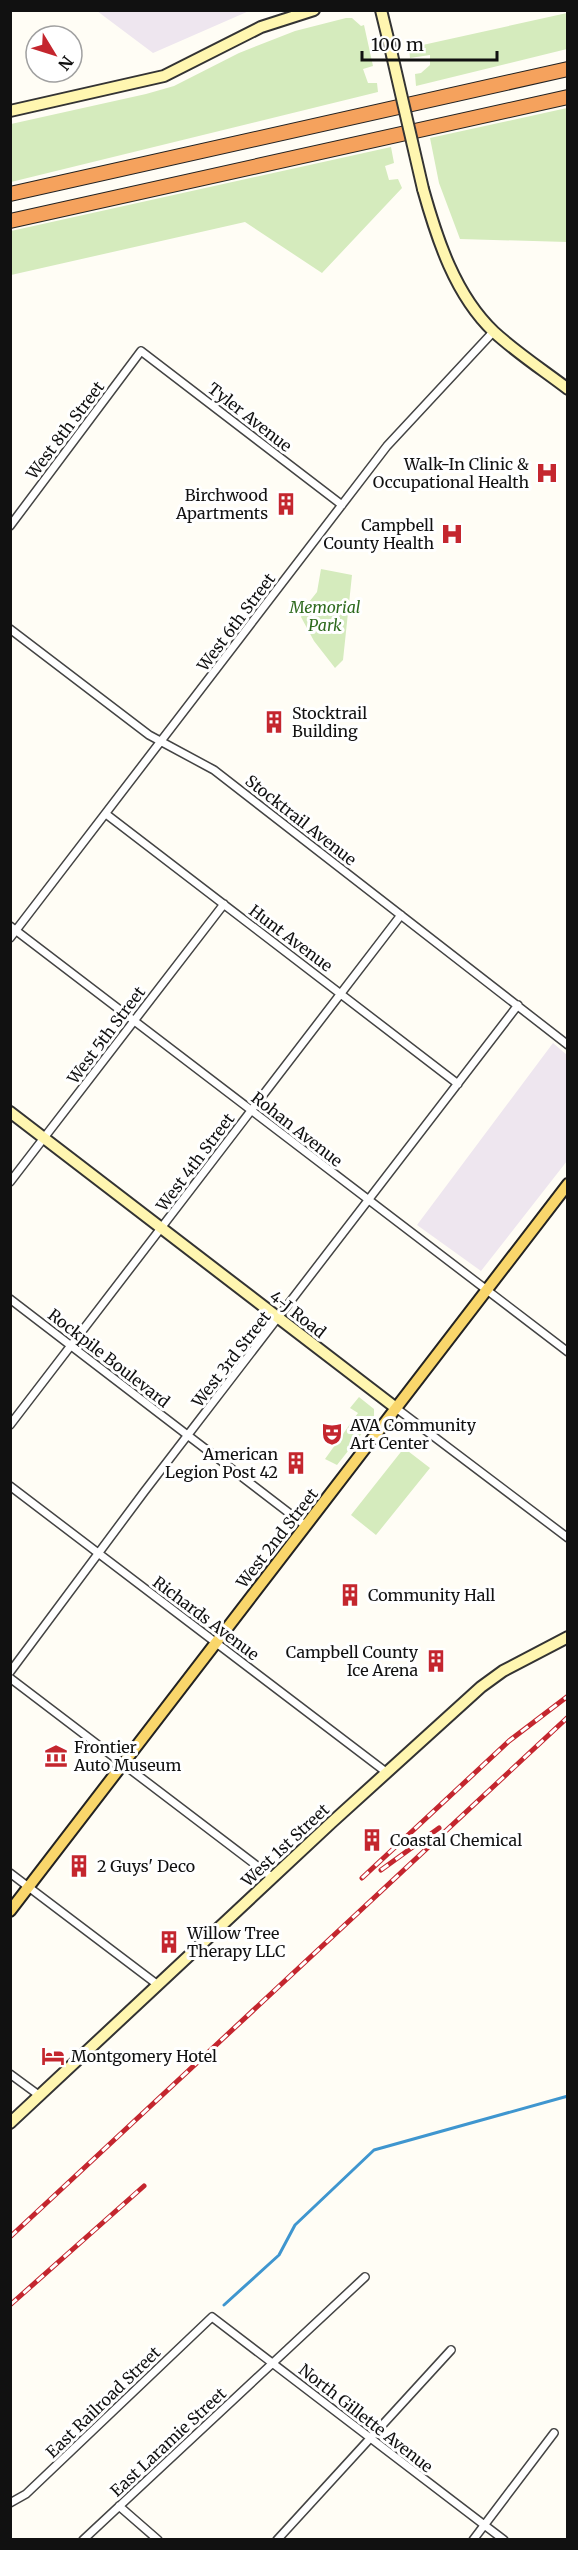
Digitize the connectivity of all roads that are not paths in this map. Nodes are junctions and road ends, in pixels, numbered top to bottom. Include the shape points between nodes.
1 (314, 10) edge
2 (381, 10) edge
3 (567, 69) edge
4 (567, 97) edge
5 (10, 111) edge
6 (10, 194) edge
7 (10, 221) edge
8 (494, 331) junction
9 (141, 351) joint
10 (567, 389) edge
11 (342, 505) junction
12 (10, 526) edge
13 (10, 629) edge
14 (162, 742) junction
15 (106, 814) junction
16 (224, 904) junction
17 (401, 915) junction
18 (13, 928) edge
19 (10, 938) edge
20 (341, 993) junction
21 (518, 1005) junction
22 (134, 1021) junction
23 (567, 1045) edge
24 (458, 1084) junction
25 (251, 1110) junction
26 (10, 1112) edge
27 (44, 1138) junction
28 (10, 1182) edge
29 (567, 1184) edge
30 (369, 1201) junction
31 (161, 1228) junction
32 (487, 1289) junction
33 (10, 1299) edge
34 (279, 1318) junction
35 (72, 1345) junction
36 (567, 1352) edge
37 (396, 1408) junction
38 (10, 1425) edge
39 (188, 1436) junction
40 (10, 1486) edge
41 (306, 1526) junction
42 (567, 1538) edge
43 (98, 1554) junction
44 (567, 1637) edge
45 (215, 1642) junction
46 (10, 1672) edge
47 (10, 1678) edge
48 (124, 1764) junction
49 (386, 1772) junction
50 (10, 1873) edge
51 (273, 1878) junction
52 (29, 1887) junction
53 (10, 1911) edge
54 (158, 1985) junction
55 (10, 2074) edge
56 (40, 2096) junction
57 (10, 2123) edge
58 (365, 2277) dead end
59 (212, 2317) joint
60 (451, 2350) dead end
61 (272, 2363) junction
62 (554, 2433) dead end
63 (370, 2439) junction
64 (10, 2503) edge
65 (119, 2506) junction
66 (484, 2525) junction
67 (83, 2540) edge
68 (158, 2540) edge
69 (277, 2540) edge
70 (473, 2540) edge
71 (504, 2540) edge

1 - 5 street via 261,27 164,76
2 - 8 street, bridge via 437,240 473,305
3 - 6 highway
4 - 7 highway
8 - 10 street
8 - 11 street, West 6th Street via 387,446
9 - 11 street, Tyler Avenue
9 - 12 street, West 8th Street
11 - 14 street, West 6th Street
13 - 14 street, Stocktrail Avenue
14 - 15 street, West 6th Street
14 - 17 street, Stocktrail Avenue via 214,770
15 - 16 street, Hunt Avenue
15 - 18 street, West 6th Street
16 - 20 street, Hunt Avenue
16 - 22 street, West 5th Street
17 - 20 street, West 4th Street
17 - 21 street, Stocktrail Avenue
18 - 19 street, West 6th Street
18 - 22 street, Rohan Avenue
20 - 24 street, Hunt Avenue
20 - 25 street, West 4th Street
21 - 23 street, Stocktrail Avenue
21 - 24 street, West 3rd Street
22 - 25 street, Rohan Avenue
22 - 27 street, West 5th Street
24 - 30 street, West 3rd Street
25 - 30 street, Rohan Avenue
25 - 31 street, West 4th Street
26 - 27 street, 4-J Road
27 - 28 street, West 5th Street
27 - 31 street, 4-J Road
29 - 32 main road, West 2nd Street
30 - 32 street, Rohan Avenue
30 - 34 street, West 3rd Street
31 - 34 street, 4-J Road
31 - 35 street, West 4th Street
32 - 36 street, Rohan Avenue
32 - 37 main road, West 2nd Street
33 - 35 street, Rockpile Boulevard
34 - 37 street, 4-J Road
34 - 39 street, West 3rd Street
35 - 38 street, West 4th Street
35 - 39 street, Rockpile Boulevard
37 - 41 main road, West 2nd Street
37 - 42 street, 4-J Road
39 - 41 street, Rockpile Boulevard
39 - 43 street, West 3rd Street
40 - 43 street, Richards Avenue
41 - 45 main road, West 2nd Street
43 - 45 street, Richards Avenue
43 - 46 street, West 3rd Street
44 - 49 street, West 1st Street via 481,1687
45 - 48 main road, West 2nd Street
45 - 49 street, Richards Avenue
47 - 48 street
48 - 51 street
48 - 52 main road, West 2nd Street
49 - 51 street, West 1st Street
50 - 52 street
51 - 54 street, West 1st Street
52 - 53 main road, West 2nd Street
52 - 54 street
54 - 56 street, West 1st Street
55 - 56 street
56 - 57 street, West 1st Street
58 - 61 street, East Laramie Street
59 - 61 street, North Gillette Avenue
59 - 64 street, East Railroad Street via 26,2494
60 - 63 street
61 - 63 street, North Gillette Avenue
61 - 65 street, East Laramie Street
62 - 66 street
63 - 66 street, North Gillette Avenue
63 - 69 street
65 - 67 street, East Laramie Street
65 - 68 street
66 - 70 street
66 - 71 street, North Gillette Avenue

